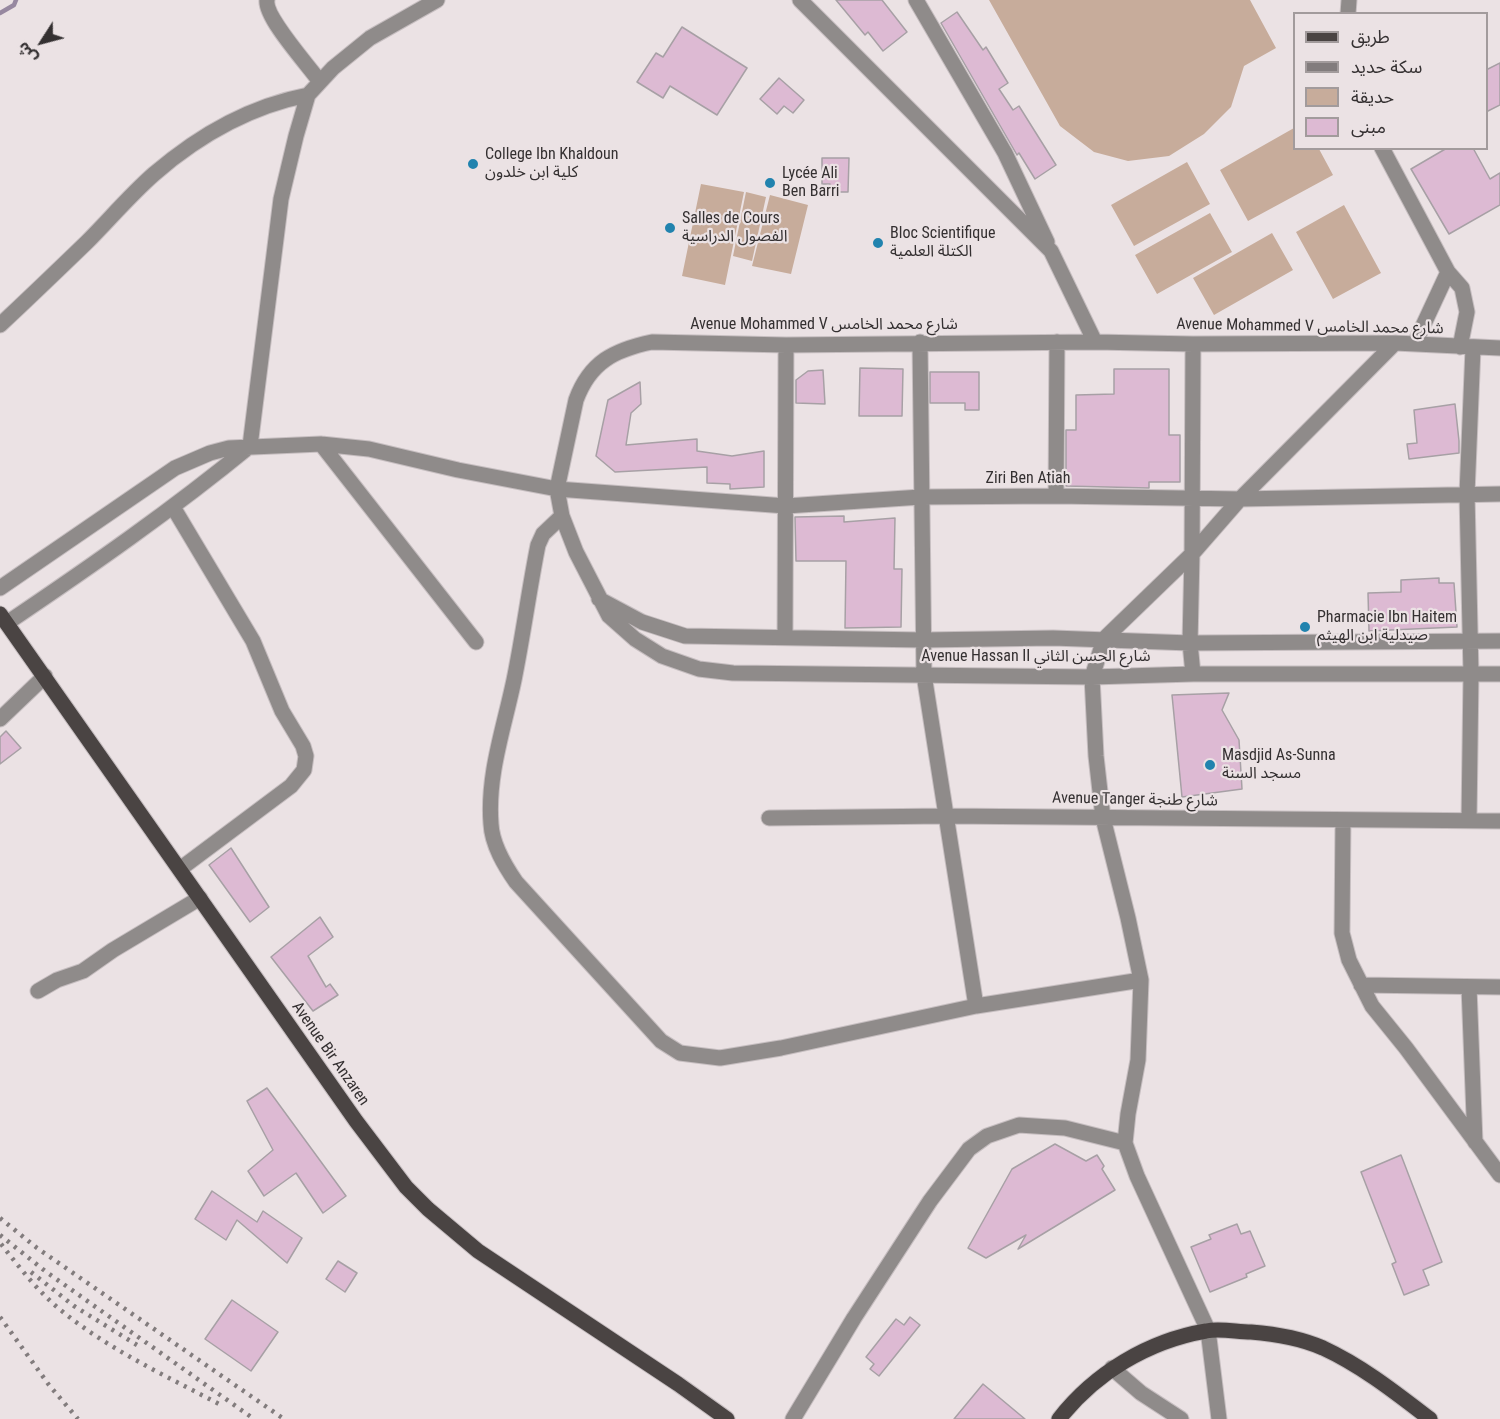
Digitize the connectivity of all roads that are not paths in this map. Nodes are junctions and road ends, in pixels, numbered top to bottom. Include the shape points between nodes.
1 (267, 0) edge
2 (800, 0) edge
3 (916, 0) edge
4 (428, 2) edge
5 (320, 82) junction
6 (308, 95) junction
7 (1383, 150) edge
8 (1051, 251) junction
9 (1448, 272) junction
10 (0, 325) edge
11 (920, 342) junction
12 (1057, 342) junction
13 (1095, 342) junction
14 (1395, 343) junction
15 (1415, 343) junction
16 (1193, 344) junction
17 (786, 345) junction
18 (1467, 347) junction
19 (1500, 348) edge
20 (321, 444) junction
21 (250, 446) junction
22 (557, 489) junction
23 (1467, 494) junction
24 (1500, 494) edge
25 (1056, 496) junction
26 (921, 497) junction
27 (1191, 499) junction
28 (1240, 499) junction
29 (786, 506) junction
30 (173, 507) junction
31 (562, 516) junction
32 (1192, 554) junction
33 (0, 588) edge
34 (598, 599) junction
35 (3, 619) edge
36 (785, 637) junction
37 (1104, 639) junction
38 (923, 640) junction
39 (1469, 641) junction
40 (1500, 641) edge
41 (476, 642) dead end
42 (1190, 643) junction
43 (1193, 674) junction
44 (1472, 674) junction
45 (1500, 674) edge
46 (924, 675) junction
47 (45, 676) junction
48 (1092, 676) junction
49 (0, 720) edge
50 (946, 816) junction
51 (769, 818) dead end
52 (1103, 818) junction
53 (1343, 820) junction
54 (1469, 820) junction
55 (1500, 821) edge
56 (180, 869) junction
57 (200, 898) junction
58 (1141, 980) junction
59 (1361, 985) junction
60 (1469, 987) junction
61 (1500, 987) edge
62 (38, 991) dead end
63 (976, 1006) junction
64 (1475, 1142) junction
65 (1125, 1143) junction
66 (1495, 1160) edge
67 (1500, 1175) edge
68 (1208, 1330) junction
69 (1112, 1368) junction
70 (1065, 1417) edge
71 (727, 1419) edge
72 (793, 1419) edge
73 (1181, 1419) edge
74 (1219, 1419) edge
75 (1430, 1419) edge

1 - 5 street via 273,20
2 - 8 street
3 - 8 street via 1005,153
4 - 5 street via 370,38
5 - 6 street
6 - 10 street via 245,115 203,137 154,174
6 - 21 street via 281,199
7 - 9 street
8 - 13 street
9 - 15 street
9 - 18 street via 1462,288
11 - 12 street, Avenue Mohammed V شارع محمد الخامس
11 - 17 street, Avenue Mohammed V شارع محمد الخامس
11 - 26 street
12 - 13 street, Avenue Mohammed V شارع محمد الخامس
12 - 25 street
13 - 16 street, Avenue Mohammed V شارع محمد الخامس
14 - 15 street, Avenue Mohammed V شارع محمد الخامس
14 - 16 street, Avenue Mohammed V شارع محمد الخامس
14 - 28 street
15 - 18 street, Avenue Mohammed V شارع محمد الخامس
16 - 27 street
17 - 22 street, Avenue Mohammed V شارع محمد الخامس via 652,342 630,346 604,360 592,370 576,400
17 - 29 street
18 - 19 street, Avenue Mohammed V شارع محمد الخامس
18 - 23 street
20 - 21 street
20 - 22 street via 369,449
20 - 41 street
21 - 30 street
21 - 33 street via 220,450 175,468
22 - 29 street, Ziri Ben Atiah
22 - 31 street, Avenue Hassan II شارع الحسن الثاني
23 - 24 street, Ziri Ben Atiah
23 - 28 street, Ziri Ben Atiah
23 - 39 street
25 - 26 street, Ziri Ben Atiah
25 - 27 street, Ziri Ben Atiah
26 - 29 street, Ziri Ben Atiah
26 - 38 street
27 - 28 street, Ziri Ben Atiah
27 - 32 street
28 - 32 street
29 - 36 street
30 - 35 street via 93,565
30 - 56 street via 253,641 306,756 304,770 291,786
31 - 34 street, Avenue Hassan II شارع الحسن الثاني
31 - 63 street via 543,534 538,545 490,796 491,827 504,865 516,882 661,1041 680,1053 720,1058
32 - 37 street
32 - 42 street
34 - 36 street, Avenue Hassan II شارع الحسن الثاني via 642,622 685,636
34 - 46 street, Avenue Hassan II شارع الحسن الثاني via 609,616 635,639 662,656 699,669 733,674
35 - 47 main road, Avenue Bir Anzaren
36 - 38 street, Avenue Hassan II شارع الحسن الثاني
37 - 38 street, Avenue Hassan II شارع الحسن الثاني
37 - 42 street, Avenue Hassan II شارع الحسن الثاني
37 - 48 street
38 - 46 street
39 - 40 street, Avenue Hassan II شارع الحسن الثاني
39 - 42 street, Avenue Hassan II شارع الحسن الثاني
39 - 44 street
42 - 43 street
43 - 44 street, Avenue Hassan II شارع الحسن الثاني
43 - 48 street, Avenue Hassan II شارع الحسن الثاني
44 - 45 street, Avenue Hassan II شارع الحسن الثاني
44 - 54 street
46 - 48 street, Avenue Hassan II شارع الحسن الثاني
46 - 50 street
47 - 49 street
47 - 56 main road, Avenue Bir Anzaren
48 - 52 street
50 - 51 street, Avenue Tanger شارع طنجة
50 - 52 street, Avenue Tanger شارع طنجة
50 - 63 street
52 - 53 street, Avenue Tanger شارع طنجة
52 - 58 street
53 - 54 street, Avenue Tanger شارع طنجة
53 - 59 street via 1342,933
54 - 55 street, Avenue Tanger شارع طنجة
56 - 57 main road, Avenue Bir Anzaren
57 - 62 street via 83,971
57 - 71 main road, Avenue Bir Anzaren via 356,1121 428,1209 478,1251
58 - 63 street
58 - 65 street via 1138,1060
59 - 60 street
59 - 64 street
60 - 61 street
60 - 64 street
64 - 66 street
65 - 68 street
65 - 72 street via 1065,1128 1019,1125 987,1136 969,1149 860,1308
66 - 67 street
68 - 69 main road via 1157,1345
68 - 74 street
68 - 75 main road via 1290,1336 1323,1348 1382,1382
69 - 70 main road via 1076,1398
69 - 73 street via 1140,1393

